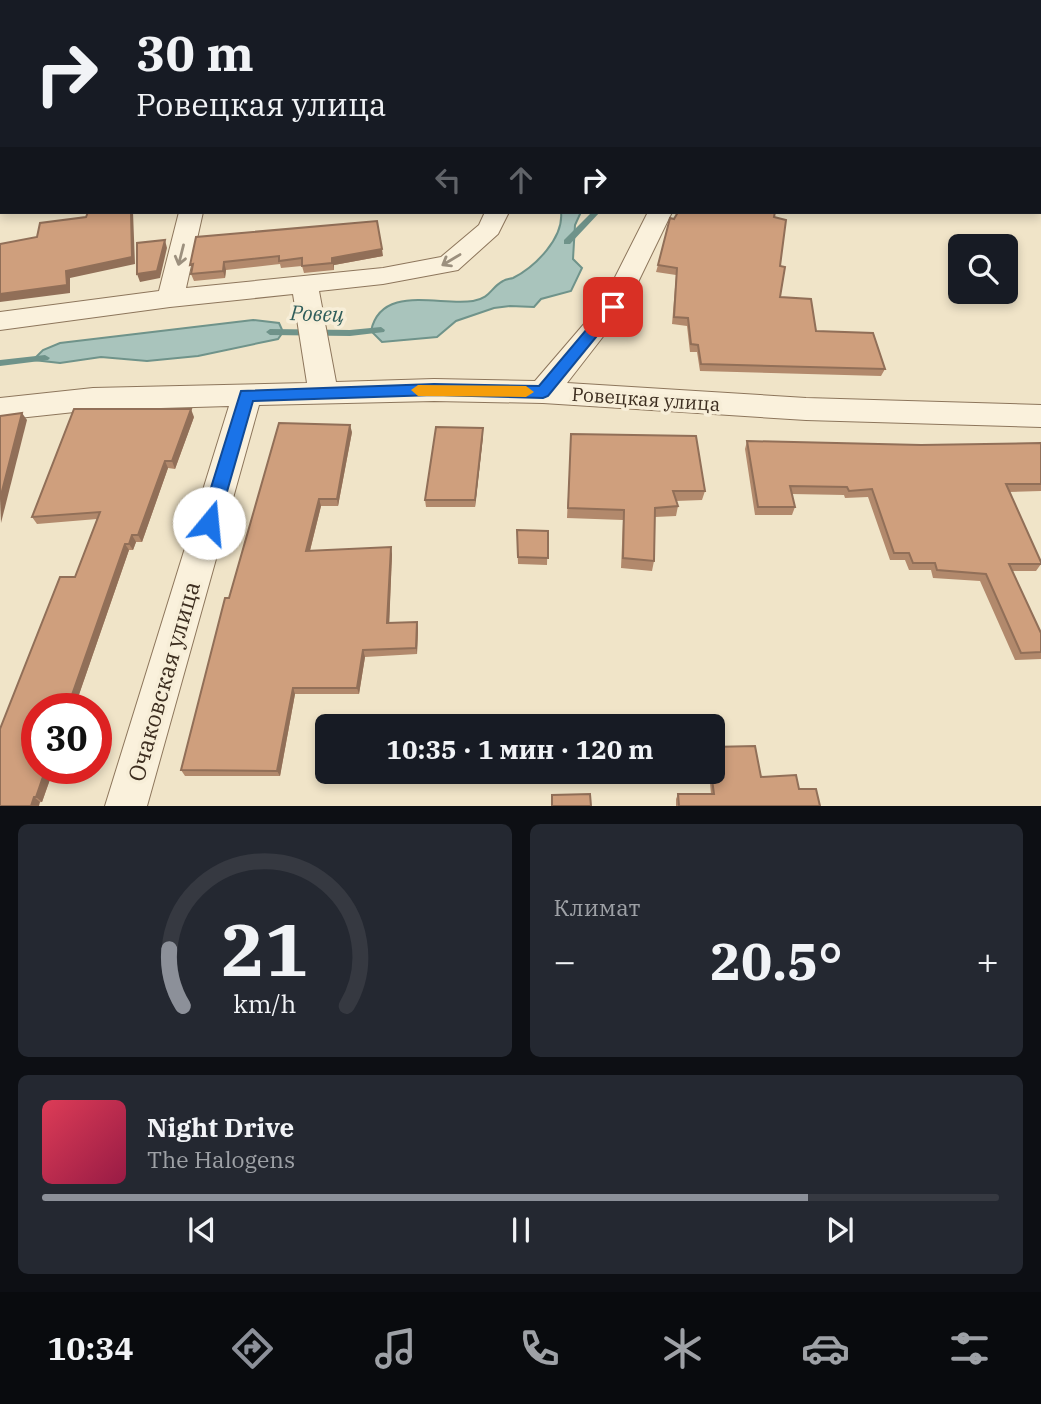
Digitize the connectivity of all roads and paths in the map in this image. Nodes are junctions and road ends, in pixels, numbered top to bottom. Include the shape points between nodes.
1 (191, 214) edge
2 (496, 214) edge
3 (659, 214) edge
4 (305, 284) junction
5 (170, 298) junction
6 (0, 321) edge
7 (543, 392) junction
8 (324, 394) junction
9 (247, 395) junction
10 (0, 409) edge
11 (1041, 416) edge
12 (126, 806) edge

1 -> 5 street
2 -> 4 street via 489,229 449,264
3 - 7 street via 613,307
4 - 5 street
4 - 8 street
5 - 6 street
7 - 8 street, Ровецкая улица
7 - 11 street, Ровецкая улица via 806,409
8 - 9 street, Ровецкая улица
9 - 10 street, Ровецкая улица via 93,399
9 - 12 street, Очаковская улица

